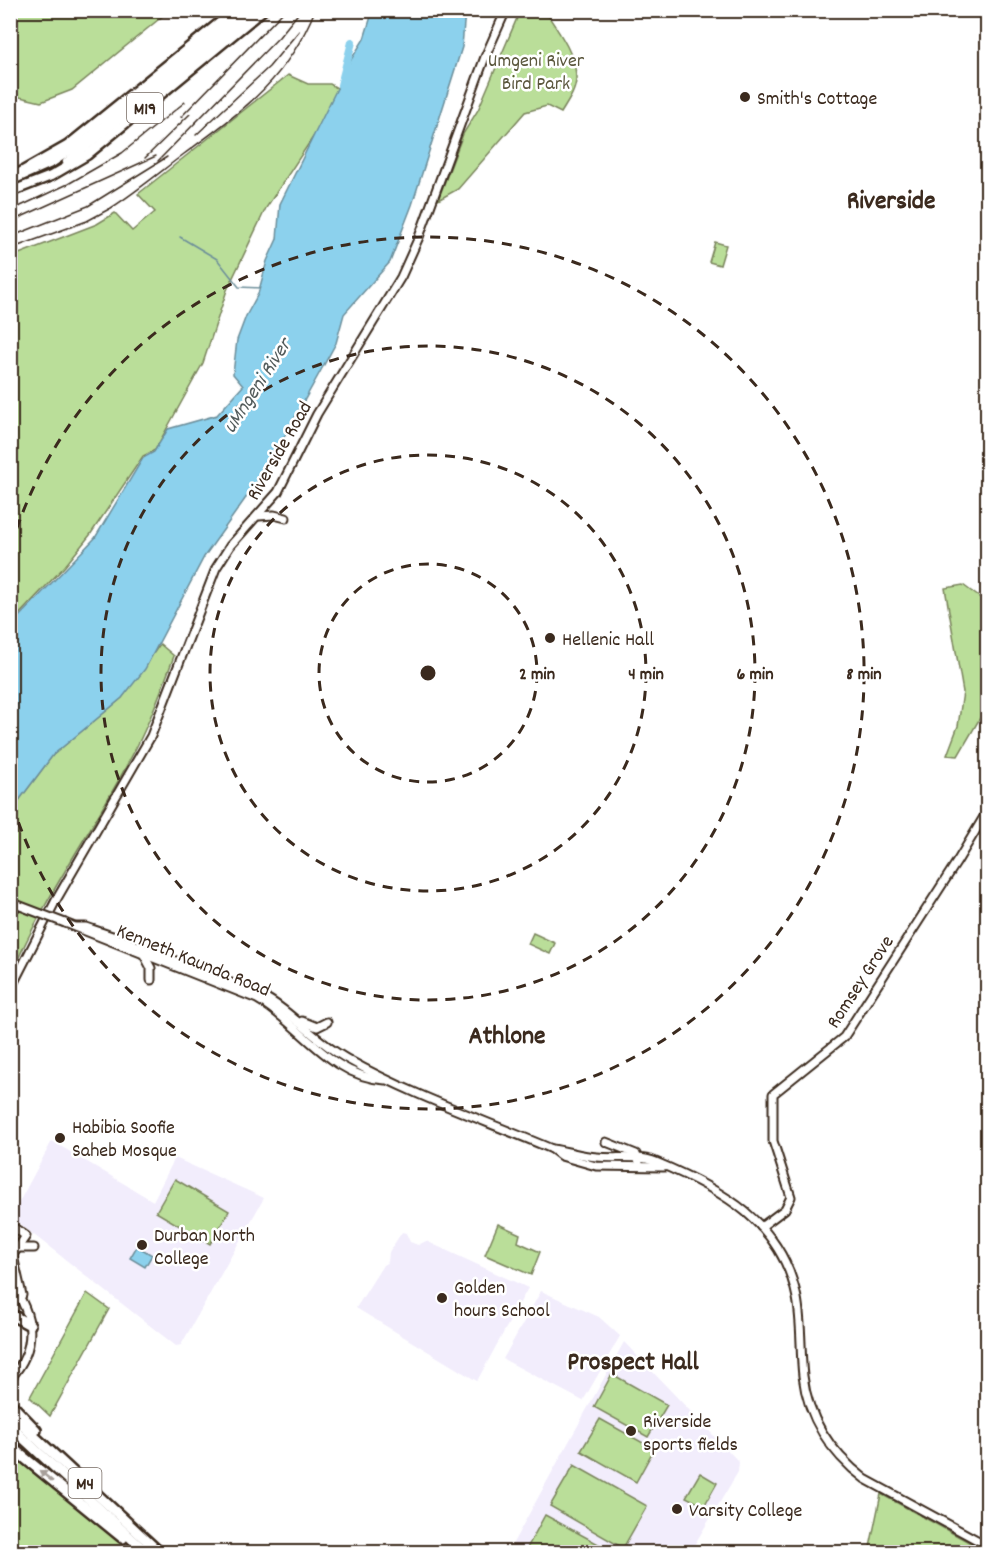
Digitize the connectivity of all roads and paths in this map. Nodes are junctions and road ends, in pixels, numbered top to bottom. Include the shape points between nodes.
1 (235, 10) edge
2 (244, 10) edge
3 (253, 10) edge
4 (263, 10) edge
5 (506, 10) edge
6 (183, 65) junction
7 (10, 179) edge
8 (13, 191) edge
9 (258, 517) junction
10 (286, 518) dead end
11 (987, 810) edge
12 (10, 902) edge
13 (77, 927) junction
14 (144, 955) junction
15 (151, 980) dead end
16 (10, 990) edge
17 (294, 1017) junction
18 (327, 1022) dead end
19 (345, 1063) junction
20 (606, 1142) dead end
21 (639, 1162) junction
22 (10, 1225) edge
23 (761, 1227) junction
24 (10, 1231) edge
25 (10, 1236) edge
26 (22, 1238) junction
27 (34, 1248) dead end
28 (12, 1253) edge
29 (10, 1283) edge
30 (10, 1314) edge
31 (29, 1322) junction
32 (10, 1379) edge
33 (10, 1403) edge
34 (10, 1414) edge
35 (10, 1426) edge
36 (10, 1446) edge
37 (91, 1489) junction
38 (987, 1546) edge
39 (141, 1552) edge
40 (146, 1552) edge
41 (159, 1552) edge

1 - 7 main road, M19 via 67,146
2 - 6 main road
3 - 6 main road
4 - 8 main road, M19 via 87,155 51,176
5 - 9 main road, Riverside Road via 410,259 317,414 278,492
6 - 7 main road via 67,154
6 - 8 main road via 75,156
9 - 10 main road
9 - 16 main road, Riverside Road via 216,568 151,736
11 - 23 main road, Romsey Grove via 844,1037 773,1094 773,1141 791,1200
12 - 13 main road, Kenneth Kaunda Road, bridge
13 - 14 main road, Kenneth Kaunda Road
13 - 17 main road, Kenneth Kaunda Road via 129,942 259,994
14 - 15 main road via 151,968
14 - 19 main road, Kenneth Kaunda Road via 266,1004 315,1049
17 - 18 main road via 315,1027
17 - 19 main road, Kenneth Kaunda Road
19 - 21 main road, Kenneth Kaunda Road via 582,1164
20 - 21 main road via 634,1153
21 - 23 main road, Kenneth Kaunda Road via 657,1162 706,1184 728,1196
22 - 26 main road
23 - 38 main road, Kenneth Kaunda Road via 784,1262 794,1287 806,1390 826,1439 847,1464 889,1493
24 - 26 main road
25 - 28 main road
26 - 28 main road
27 - 28 main road
28 - 31 main road
29 - 31 main road
30 - 31 highway
31 - 32 main road via 28,1354
33 - 37 highway
34 - 37 highway, M4
35 - 40 highway, M4
39 -> 36 highway
37 - 41 highway, M4

